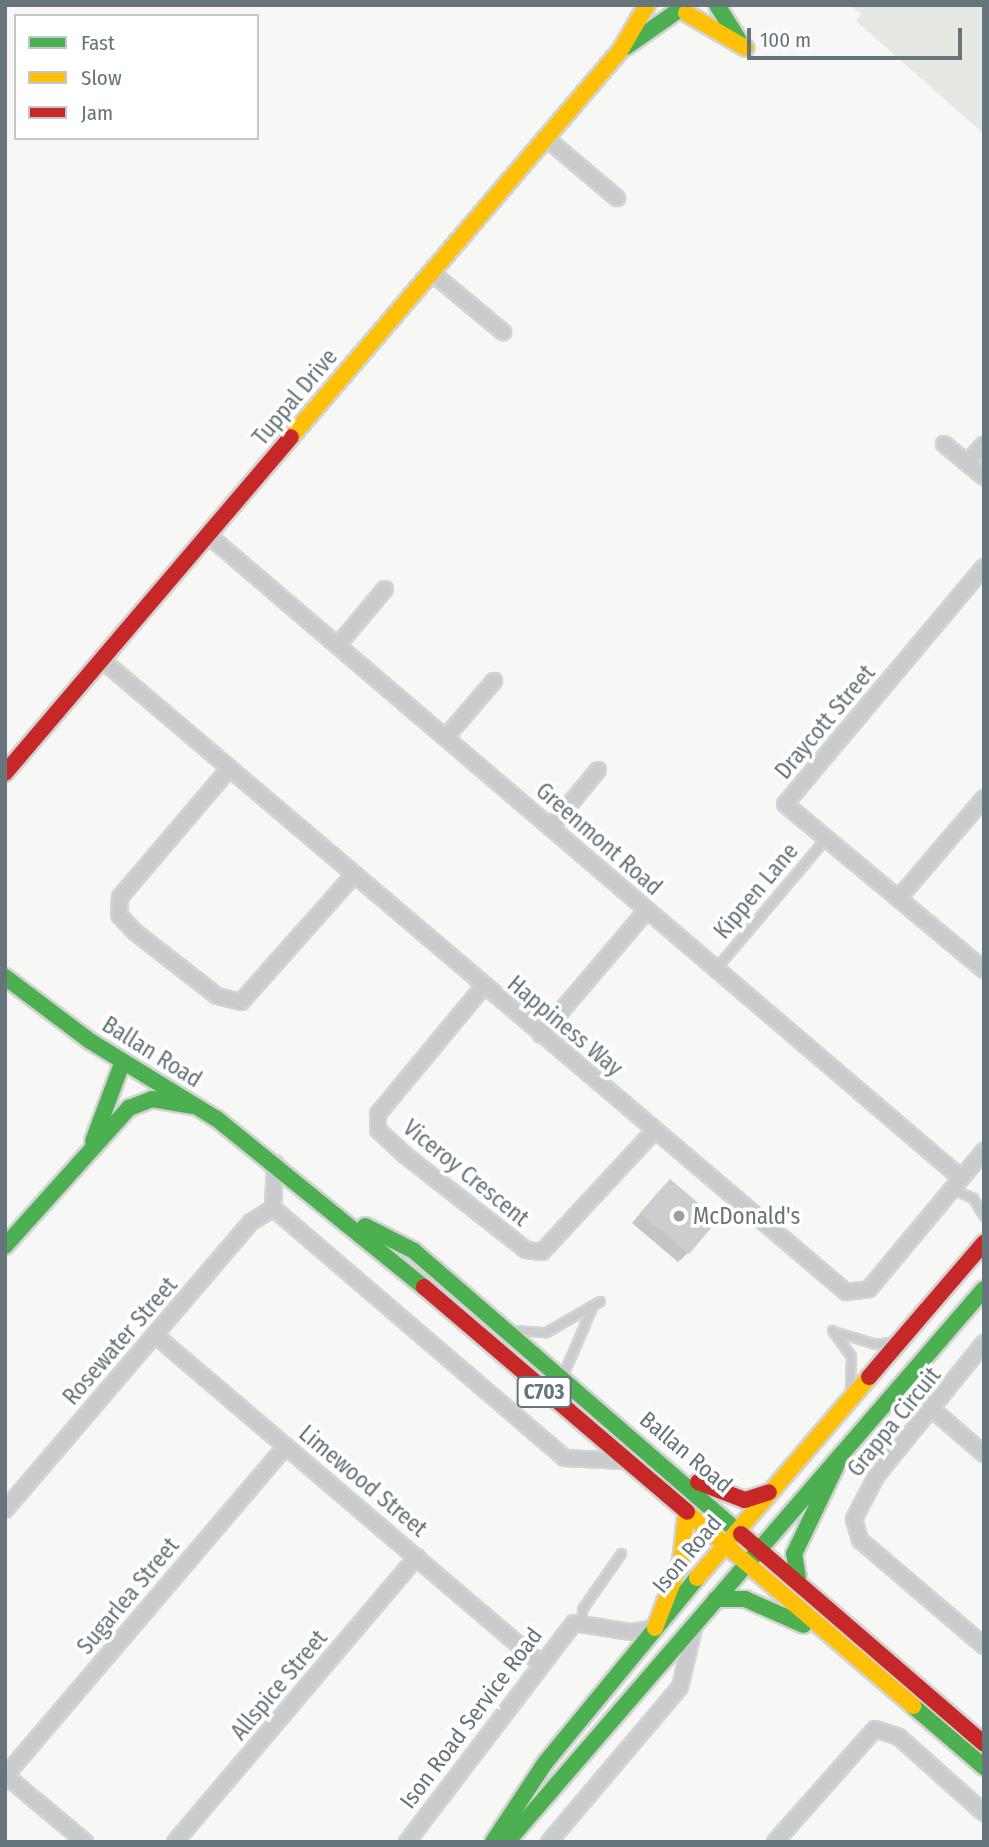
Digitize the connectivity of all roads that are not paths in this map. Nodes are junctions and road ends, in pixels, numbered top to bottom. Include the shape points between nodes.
1 (648, 5) edge
2 (701, 5) edge
3 (717, 5) edge
4 (675, 10) edge
5 (620, 51) junction
6 (546, 138) junction
7 (617, 198) dead end
8 (431, 272) junction
9 (503, 332) dead end
10 (944, 444) dead end
11 (984, 444) edge
12 (967, 463) junction
13 (984, 477) edge
14 (208, 535) junction
15 (984, 567) edge
16 (385, 589) dead end
17 (338, 645) junction
18 (101, 659) junction
19 (494, 681) dead end
20 (446, 737) junction
21 (229, 769) junction
22 (598, 770) dead end
23 (5, 773) edge
24 (984, 798) edge
25 (551, 827) junction
26 (826, 838) junction
27 (352, 877) junction
28 (899, 898) junction
29 (647, 910) junction
30 (716, 969) junction
31 (984, 970) edge
32 (5, 977) edge
33 (483, 987) junction
34 (541, 1035) junction
35 (123, 1061) junction
36 (201, 1109) junction
37 (653, 1132) junction
38 (93, 1142) junction
39 (984, 1151) edge
40 (275, 1163) junction
41 (956, 1184) junction
42 (273, 1208) junction
43 (984, 1216) edge
44 (344, 1218) junction
45 (983, 1245) edge
46 (5, 1246) edge
47 (984, 1289) edge
48 (600, 1301) dead end
49 (592, 1306) junction
50 (507, 1330) junction
51 (155, 1335) junction
52 (902, 1337) junction
53 (984, 1343) edge
54 (564, 1379) junction
55 (850, 1398) junction
56 (932, 1409) junction
57 (286, 1446) junction
58 (984, 1454) edge
59 (841, 1456) junction
60 (624, 1461) junction
61 (668, 1466) junction
62 (11, 1491) edge
63 (769, 1492) junction
64 (5, 1510) edge
65 (686, 1516) junction
66 (738, 1527) junction
67 (723, 1546) junction
68 (761, 1546) junction
69 (621, 1553) dead end
70 (417, 1557) junction
71 (746, 1564) junction
72 (798, 1578) junction
73 (716, 1599) junction
74 (582, 1621) junction
75 (695, 1623) junction
76 (655, 1628) junction
77 (834, 1640) junction
78 (984, 1646) edge
79 (540, 1663) junction
80 (984, 1744) edge
81 (984, 1767) edge
82 (5, 1775) edge
83 (984, 1812) edge
84 (85, 1842) edge
85 (175, 1842) edge
86 (407, 1842) edge
87 (493, 1842) edge
88 (507, 1842) edge
89 (549, 1842) edge
90 (775, 1842) edge

1 - 5 main road, Tuppal Drive
2 - 4 main road, Tuppal Drive
3 - 4 main road via 744,46
4 - 5 main road, Tuppal Drive
5 - 6 main road, Tuppal Drive
6 - 7 street
6 - 8 main road, Tuppal Drive
8 - 9 street
8 - 14 main road, Tuppal Drive
10 - 12 street
11 - 12 street
12 - 13 street
14 - 17 street, Greenmont Road
14 - 18 main road, Tuppal Drive
15 - 26 street, Draycott Street via 785,804
16 - 17 street
17 - 20 street, Greenmont Road
18 - 21 street, Happiness Way
18 - 23 main road, Tuppal Drive
19 - 20 street
20 - 25 street, Greenmont Road
21 - 27 street, Happiness Way
21 - 27 street via 120,897 119,915 135,932 217,996 242,1002
22 - 25 street
24 - 28 street
25 - 29 street, Greenmont Road
26 - 28 street, Draycott Street
26 - 30 lane, Kippen Lane
27 - 33 street, Happiness Way
28 - 31 street, Draycott Street
29 - 30 street, Greenmont Road
29 - 34 street
30 - 41 street, Greenmont Road
32 - 35 main road, Ballan Road / C703
33 - 34 street, Happiness Way
33 - 37 street, Viceroy Crescent via 378,1114 378,1130 405,1155 526,1250 542,1252
34 - 37 street, Happiness Way
35 - 36 main road, Ballan Road / C703
35 - 38 main road
36 - 38 main road via 142,1100
36 - 40 main road, Ballan Road / C703
37 - 41 street, Happiness Way via 834,1285 854,1294 869,1289
38 - 46 main road
39 - 41 street, Happiness Way
40 - 42 street
40 - 44 main road, Ballan Road / C703
41 - 43 lane via 973,1198
42 - 51 street, Rosewater Street via 251,1222
42 - 60 street, Ballan Road via 565,1458
44 - 50 main road, Ballan Road / C703 via 414,1251
44 - 60 main road, Ballan Road / C703
45 - 52 main road, Ison Road
47 - 59 main road
48 - 49 lane
49 - 50 lane via 546,1332
49 - 54 lane via 571,1346
50 - 54 main road, Ballan Road / C703
51 - 57 street, Limewood Street
51 - 62 street, Rosewater Street
52 - 55 main road, Ison Road
52 - 55 lane via 876,1344 832,1330 851,1356
53 - 56 street, Grappa Circuit
54 - 61 main road, Ballan Road / C703
55 - 63 main road, Ison Road
56 - 58 street
56 - 78 street, Grappa Circuit via 877,1475 857,1511 855,1530
57 - 70 street, Limewood Street
57 - 82 street, Sugarlea Street
59 - 68 main road
59 - 72 main road via 794,1554
60 - 65 main road, Ballan Road / C703
61 - 63 main road via 736,1498 752,1500
61 - 66 main road, Ballan Road / C703
62 - 64 street, Rosewater Street
63 - 66 main road, Ison Road
65 - 67 main road, Ballan Road / C703
65 - 76 main road via 681,1561
66 - 67 main road, Ison Road
66 - 68 main road, Ballan Road / C703
67 - 71 main road, Ballan Road / C703
67 - 76 main road, Ison Road
68 - 71 main road
68 - 72 main road, Ballan Road / C703
69 - 74 lane via 582,1609
70 - 79 street, Limewood Street
70 - 85 street, Allspice Street
71 - 73 main road
71 - 77 main road, Ballan Road / C703
72 - 80 main road, Ballan Road / C703
73 - 75 main road
73 - 77 main road via 745,1599
74 - 76 street via 631,1632
74 - 79 street, Ison Road Service Road
75 - 88 main road
75 - 89 street via 680,1687
76 - 87 main road, Ison Road via 545,1763
77 - 81 main road, Ballan Road / C703
79 - 86 street, Ison Road Service Road
82 - 84 street
83 - 90 street via 899,1737 875,1729

